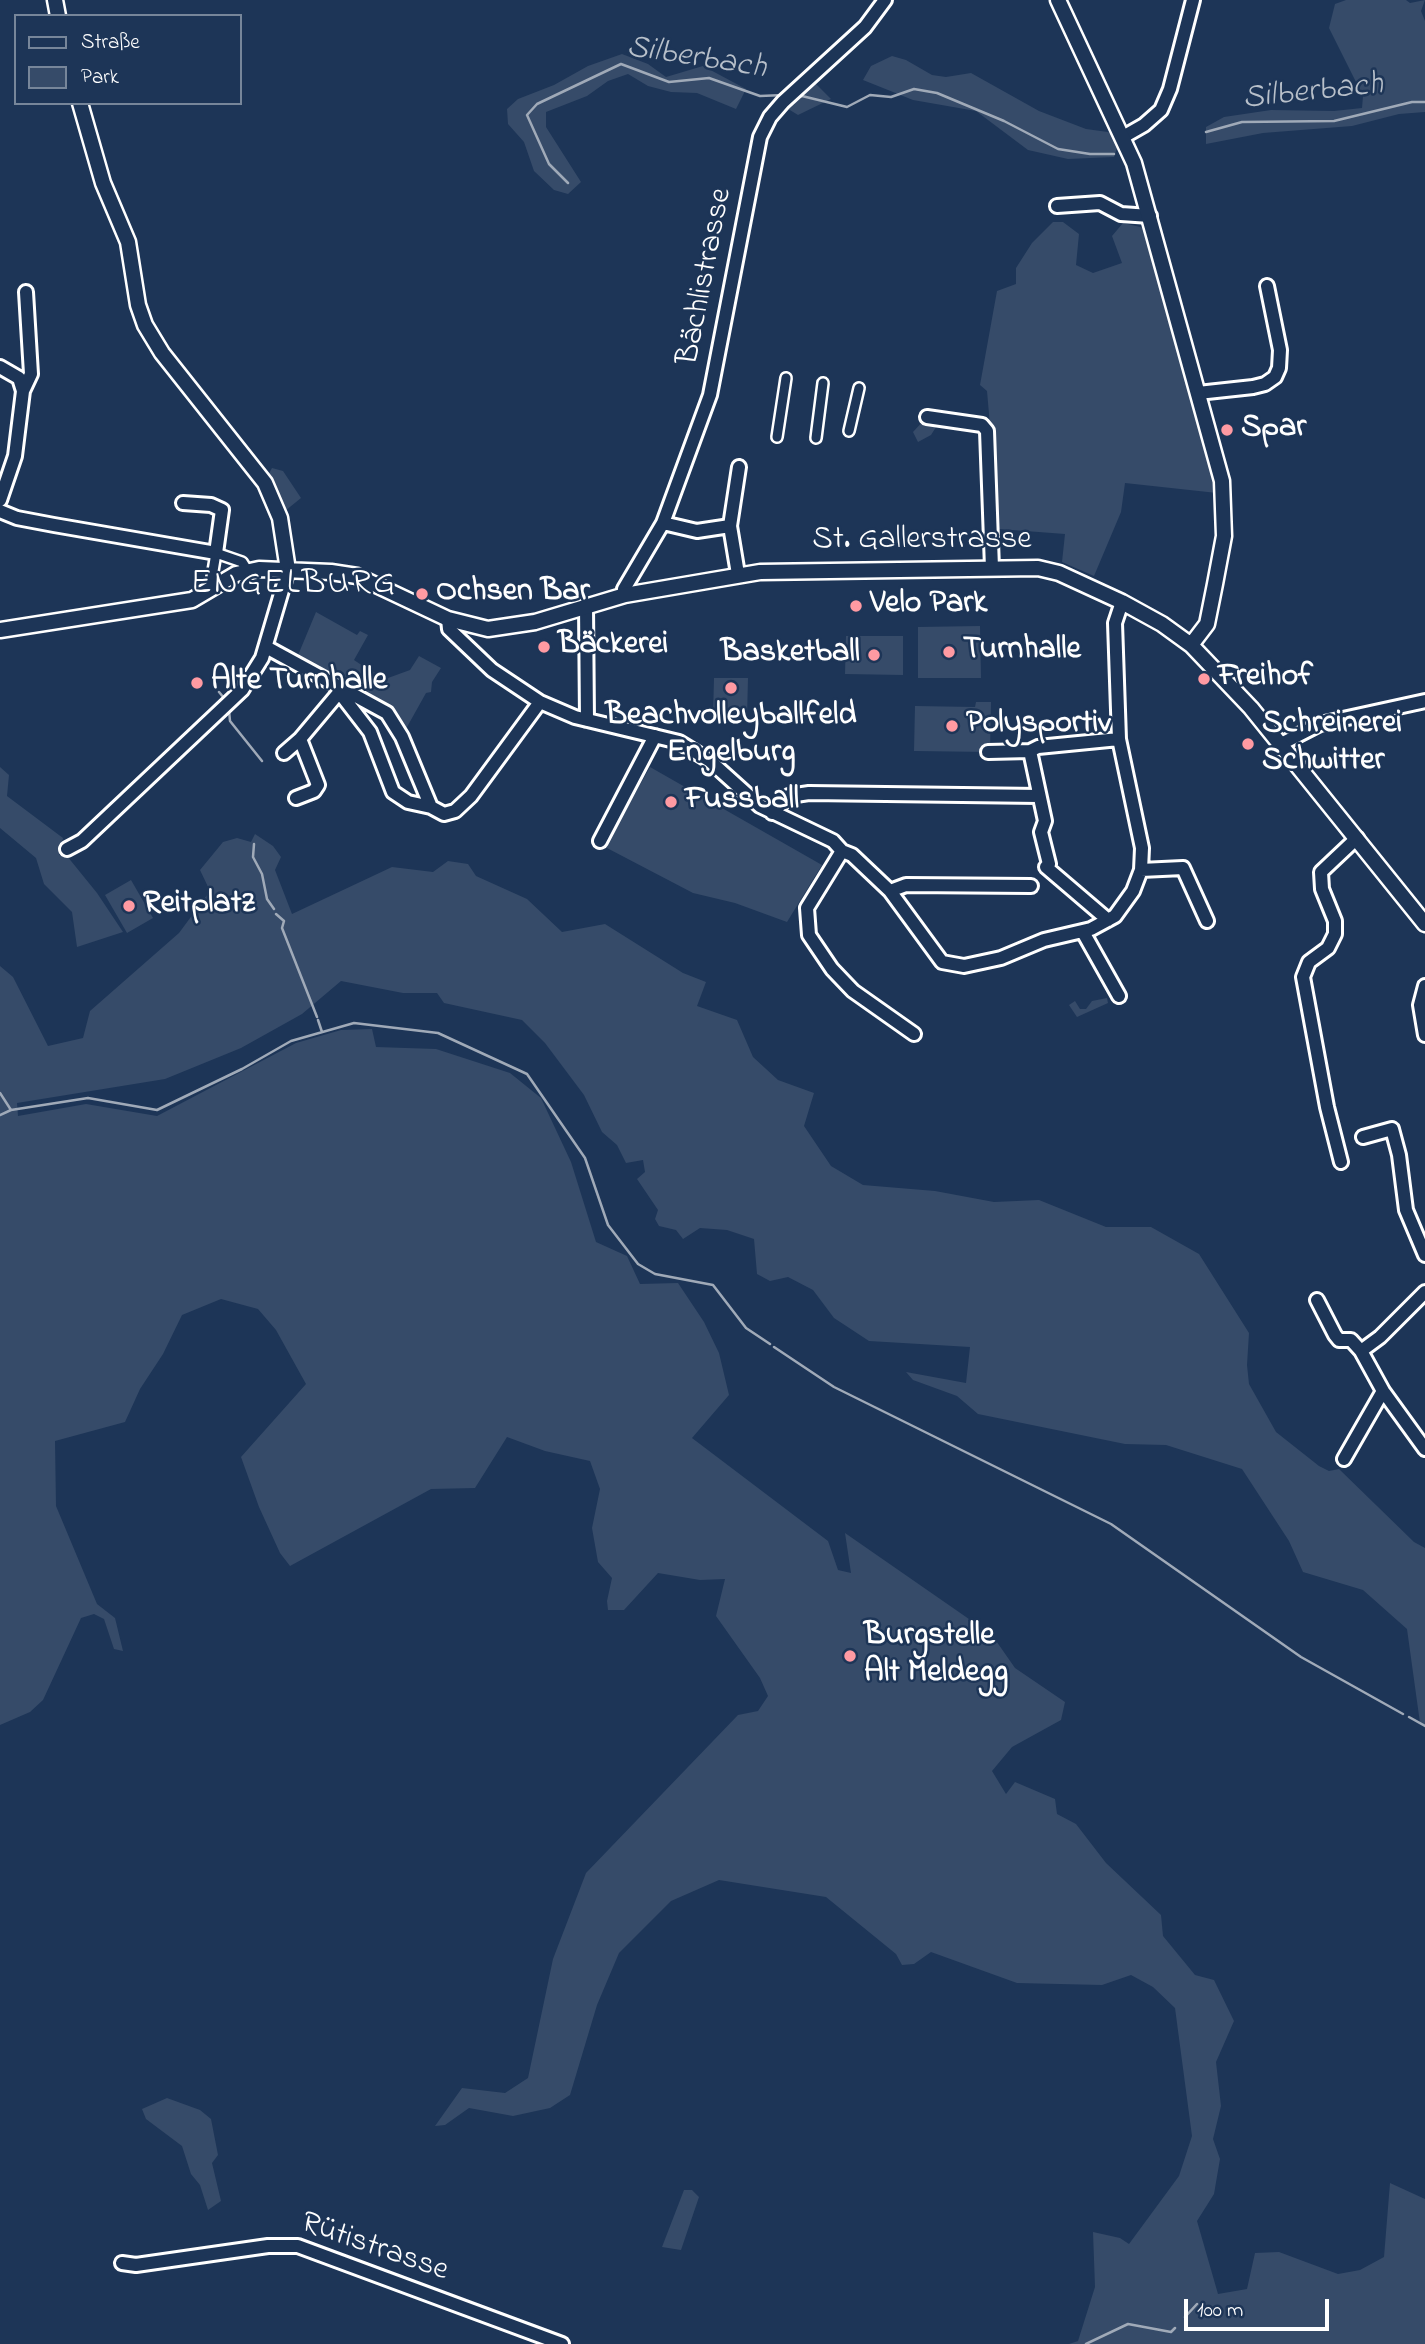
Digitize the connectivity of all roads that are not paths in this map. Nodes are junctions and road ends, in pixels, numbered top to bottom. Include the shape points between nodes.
1 (885, 0) edge
2 (1058, 0) edge
3 (1193, 0) edge
4 (81, 105) edge
5 (1123, 137) junction
6 (1057, 206) dead end
7 (1150, 216) junction
8 (1267, 286) dead end
9 (26, 292) dead end
10 (0, 367) edge
11 (786, 379) dead end
12 (823, 383) dead end
13 (859, 388) dead end
14 (23, 391) junction
15 (1198, 393) junction
16 (927, 417) dead end
17 (849, 431) dead end
18 (777, 437) dead end
19 (816, 438) dead end
20 (739, 467) dead end
21 (0, 500) edge
22 (183, 503) dead end
23 (0, 511) edge
24 (663, 523) junction
25 (730, 526) junction
26 (216, 553) junction
27 (992, 568) junction
28 (247, 570) junction
29 (288, 570) junction
30 (738, 574) junction
31 (215, 588) junction
32 (625, 595) junction
33 (1122, 602) junction
34 (586, 606) junction
35 (448, 619) junction
36 (0, 630) edge
37 (1191, 645) junction
38 (266, 647) junction
39 (342, 689) junction
40 (1425, 701) edge
41 (540, 702) junction
42 (587, 720) junction
43 (655, 736) junction
44 (1119, 738) junction
45 (300, 739) junction
46 (1281, 744) junction
47 (1030, 751) junction
48 (988, 752) dead end
49 (284, 753) dead end
50 (1039, 796) junction
51 (296, 798) dead end
52 (431, 807) junction
53 (772, 813) junction
54 (1357, 838) junction
55 (600, 841) dead end
56 (66, 849) dead end
57 (842, 851) junction
58 (1141, 870) junction
59 (1031, 886) dead end
60 (890, 891) junction
61 (1108, 920) junction
62 (1207, 921) dead end
63 (1425, 923) edge
64 (1083, 932) junction
65 (1425, 986) edge
66 (1119, 996) dead end
67 (915, 1034) dead end
68 (1425, 1035) edge
69 (1363, 1137) dead end
70 (1341, 1162) dead end
71 (1425, 1255) edge
72 (1425, 1292) edge
73 (1317, 1300) dead end
74 (1361, 1351) junction
75 (1384, 1391) junction
76 (1425, 1449) edge
77 (1344, 1459) dead end
78 (122, 2263) dead end
79 (562, 2344) edge

1 - 24 street, Bächlistrasse via 865,27 783,102 760,137 710,395
2 - 5 street
3 - 5 street via 1161,110
4 - 29 street via 103,183 128,242 145,325 265,483 278,512
5 - 7 street
6 - 7 street via 1100,203 1121,214
7 - 15 street
8 - 15 street via 1280,350 1275,377 1253,387
9 - 14 street via 31,374
10 - 14 street via 19,378
11 - 18 street
12 - 19 street
13 - 17 street
14 - 21 street via 15,456
15 - 37 street via 1220,472 1225,511 1207,624
16 - 27 street via 982,425 987,434
20 - 25 street
22 - 26 street via 222,510
23 - 26 street via 17,518
24 - 25 street via 697,531
24 - 32 street, Bächlistrasse via 624,589
25 - 30 street
26 - 28 street via 242,562
26 - 31 street via 211,583
27 - 30 street, St. Gallerstrasse
27 - 33 street, St. Gallerstrasse via 1059,573
28 - 29 street, St. Gallerstrasse
28 - 31 street
29 - 35 street, St. Gallerstrasse via 357,576
29 - 38 street
30 - 32 street, St. Gallerstrasse
31 - 36 street via 186,601
32 - 34 street, St. Gallerstrasse
33 - 37 street, St. Gallerstrasse
33 - 44 street via 1115,623
34 - 35 street, St. Gallerstrasse via 500,629 475,628
34 - 42 street
35 - 41 street via 449,629 492,670
37 - 46 street, St. Gallerstrasse
38 - 39 street
38 - 56 street via 242,690 82,841
39 - 45 street
39 - 52 street via 391,718
39 - 52 street via 370,732 393,792 408,802
40 - 46 street via 1320,723
41 - 42 street
41 - 52 street via 461,806 444,814
42 - 43 street
43 - 53 street via 690,747
43 - 55 street
44 - 47 street
44 - 58 street via 1141,839
45 - 49 street
45 - 51 street via 318,785
46 - 54 street, St. Gallerstrasse
47 - 48 street
47 - 50 street
50 - 53 street via 809,793 789,796
50 - 61 street via 1045,821 1041,832 1046,867
53 - 57 street via 833,841
54 - 63 street, St. Gallerstrasse
54 - 70 street via 1321,872 1335,934 1328,948 1309,962 1303,977 1326,1107
57 - 60 street
57 - 67 street via 807,908 809,935 853,991
58 - 61 street via 1126,901
58 - 62 street via 1183,868
59 - 60 street via 906,885
60 - 64 street via 933,952 951,965 979,964 1044,940
61 - 64 street
64 - 66 street
65 - 68 street via 1420,1005
69 - 71 street via 1392,1129 1408,1217
72 - 74 street
73 - 74 street via 1339,1340 1351,1340
74 - 75 street
75 - 76 street
75 - 77 street
78 - 79 street, Rütistrasse via 298,2246

